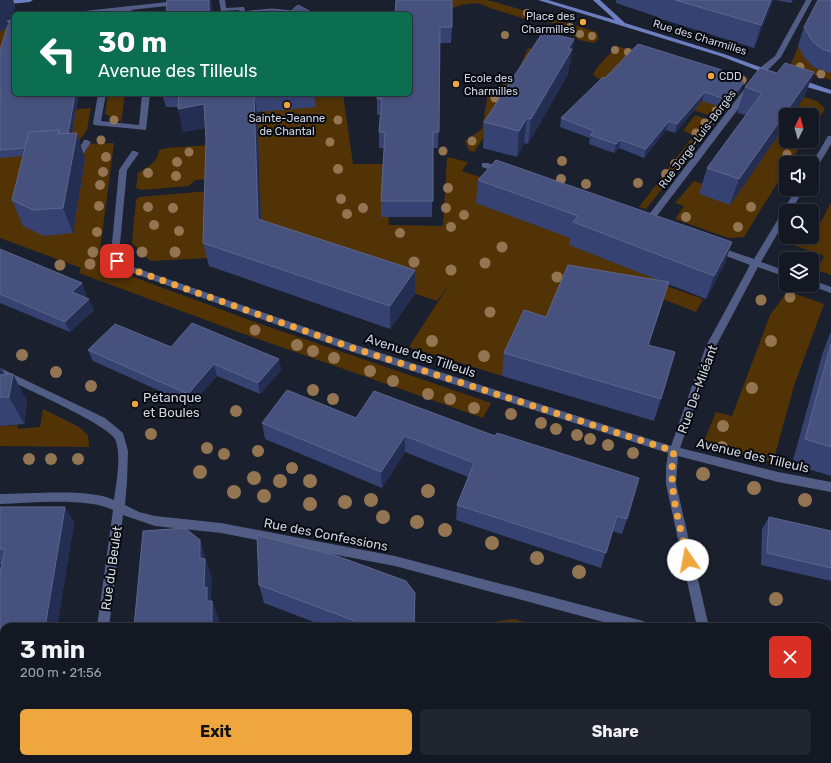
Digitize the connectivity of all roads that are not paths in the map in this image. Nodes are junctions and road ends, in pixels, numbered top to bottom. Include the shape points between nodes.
1 (30, 0) edge
2 (204, 0) edge
3 (222, 0) edge
4 (541, 0) edge
5 (596, 0) edge
6 (809, 0) edge
7 (0, 3) edge
8 (123, 5) junction
9 (86, 12) edge
10 (118, 12) edge
11 (134, 12) edge
12 (243, 12) edge
13 (12, 21) edge
14 (0, 23) edge
15 (623, 24) junction
16 (764, 69) junction
17 (831, 92) edge
18 (102, 96) edge
19 (146, 96) edge
20 (831, 138) edge
21 (87, 142) dead end
22 (60, 153) edge
23 (135, 153) dead end
24 (819, 158) edge
25 (485, 165) dead end
26 (507, 173) edge
27 (647, 223) edge
28 (779, 224) edge
29 (709, 246) edge
30 (755, 263) junction
31 (779, 272) edge
32 (819, 286) edge
33 (831, 290) edge
34 (0, 372) edge
35 (674, 451) junction
36 (831, 487) edge
37 (0, 499) edge
38 (120, 509) junction
39 (104, 623) edge
40 (628, 623) edge
41 (702, 623) edge

1 - 7 main road
2 - 8 street
3 - 12 street via 223,10 242,8
4 - 15 main road, Rue des Charmilles
5 - 15 main road
6 - 16 street, Rue Jorge-Luis-Borgès via 778,57
8 - 9 street
8 - 10 street
8 - 11 street
13 - 14 street
15 - 16 main road, Rue des Charmilles
16 - 17 main road, Rue des Charmilles
16 - 27 street, Rue Jorge-Luis-Borgès
18 - 19 street via 97,123 143,128
20 - 24 street
21 - 22 street via 81,152
23 - 35 street, Avenue des Tilleuls via 124,170 115,254 122,266 353,348
25 - 26 street
28 - 30 street, Rue De-Miléant
29 - 30 street
30 - 31 street
30 - 35 street, Rue De-Miléant via 712,346
32 - 33 street
34 - 38 street, Rue du Beulet via 101,421 119,436 123,451
35 - 36 street, Avenue des Tilleuls via 778,477
35 - 41 street, Rue De-Miléant via 671,484
37 - 38 street, Rue des Confessions via 85,498 104,500
38 - 39 street, Rue du Beulet
38 - 40 street, Rue des Confessions via 155,521 221,528 395,561

